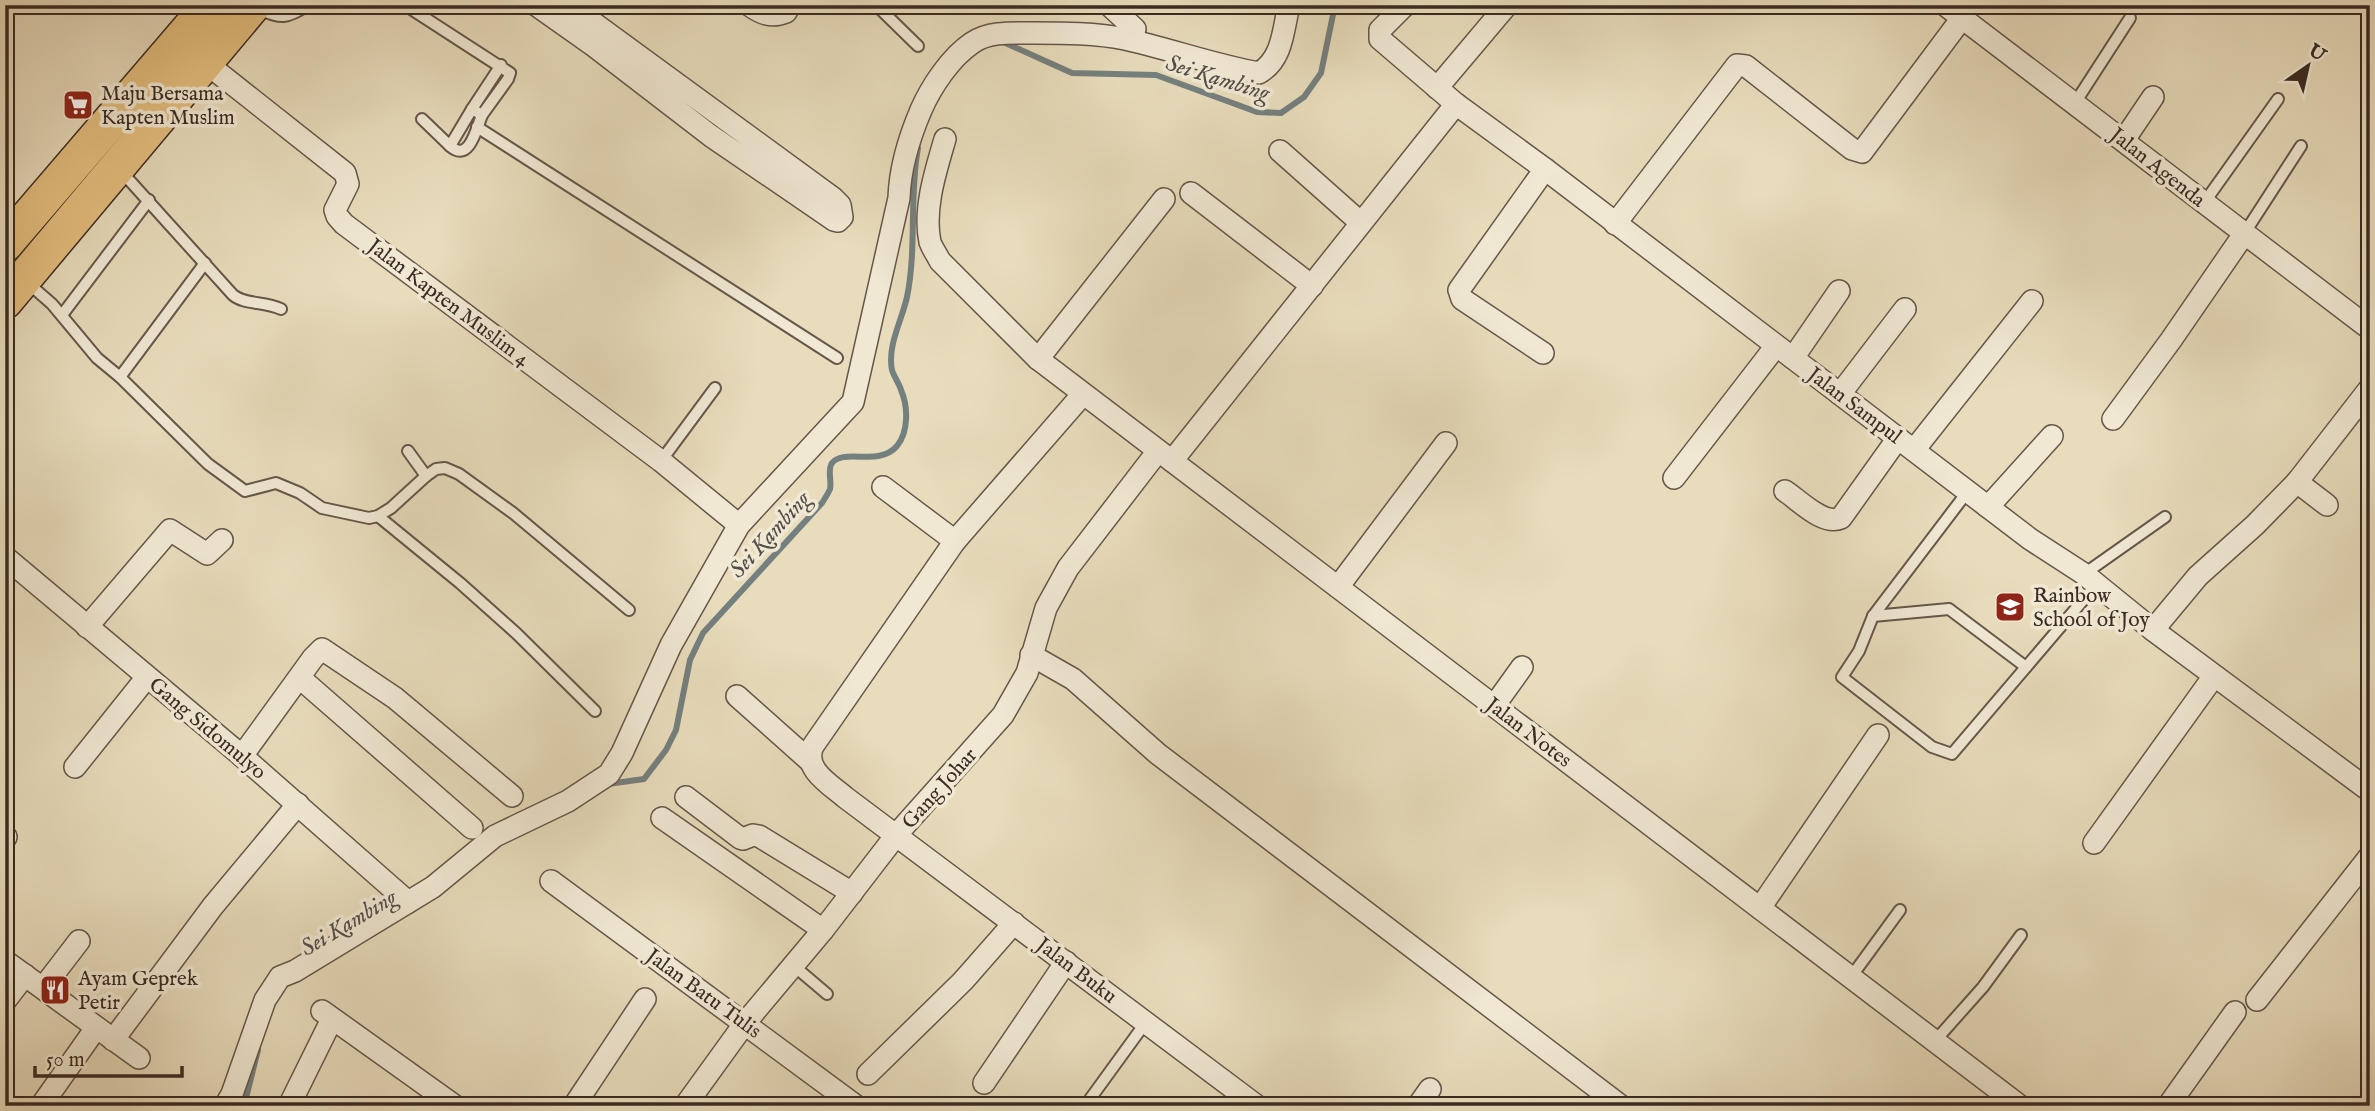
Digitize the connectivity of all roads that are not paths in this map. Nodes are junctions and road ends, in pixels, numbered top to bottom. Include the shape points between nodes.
1 (210, 5) edge
2 (309, 5) edge
3 (405, 5) edge
4 (536, 5) edge
5 (569, 5) edge
6 (749, 5) edge
7 (790, 5) edge
8 (876, 5) edge
9 (1108, 5) edge
10 (1289, 5) edge
11 (1405, 5) edge
12 (1507, 5) edge
13 (252, 6) edge
14 (1954, 11) edge
15 (2130, 18) dead end
16 (1135, 29) dead end
17 (600, 38) junction
18 (918, 46) dead end
19 (206, 62) junction
20 (1437, 88) junction
21 (2153, 97) dead end
22 (2278, 99) dead end
23 (2075, 103) junction
24 (1456, 104) junction
25 (477, 112) junction
26 (723, 117) junction
27 (422, 119) dead end
28 (477, 127) junction
29 (711, 136) junction
30 (945, 139) dead end
31 (2124, 140) junction
32 (450, 146) junction
33 (2301, 146) dead end
34 (1280, 150) dead end
35 (118, 167) junction
36 (1545, 169) junction
37 (1191, 192) dead end
38 (149, 200) junction
39 (1164, 200) dead end
40 (2204, 203) junction
41 (1361, 223) junction
42 (1615, 224) junction
43 (2244, 234) junction
44 (5, 244) edge
45 (205, 263) junction
46 (11, 280) edge
47 (1312, 286) junction
48 (1839, 291) dead end
49 (2032, 301) dead end
50 (281, 309) dead end
51 (1905, 309) dead end
52 (62, 315) junction
53 (2370, 329) edge
54 (1784, 352) junction
55 (1543, 353) dead end
56 (836, 358) dead end
57 (1038, 359) junction
58 (120, 377) junction
59 (715, 388) dead end
60 (2370, 388) edge
61 (1083, 394) junction
62 (1840, 394) junction
63 (2113, 419) dead end
64 (2052, 436) dead end
65 (1446, 443) dead end
66 (1906, 444) junction
67 (408, 452) dead end
68 (1165, 456) junction
69 (661, 461) junction
70 (426, 476) junction
71 (1674, 478) dead end
72 (2297, 482) junction
73 (883, 487) dead end
74 (1785, 491) dead end
75 (1968, 491) junction
76 (2327, 505) dead end
77 (1988, 507) junction
78 (378, 516) junction
79 (2165, 517) dead end
80 (739, 525) junction
81 (222, 540) dead end
82 (955, 541) junction
83 (5, 557) edge
84 (2090, 580) junction
85 (1338, 587) junction
86 (629, 610) dead end
87 (1874, 616) junction
88 (87, 627) junction
89 (2153, 630) junction
90 (1031, 655) junction
91 (1522, 667) dead end
92 (2026, 667) junction
93 (2214, 676) junction
94 (147, 677) junction
95 (300, 678) junction
96 (737, 696) dead end
97 (1494, 706) junction
98 (595, 711) dead end
99 (1878, 735) dead end
100 (243, 756) junction
101 (810, 761) junction
102 (75, 766) dead end
103 (2370, 791) edge
104 (512, 796) dead end
105 (686, 797) dead end
106 (299, 804) junction
107 (663, 818) dead end
108 (472, 828) dead end
109 (897, 834) junction
110 (2094, 843) dead end
111 (2370, 856) edge
112 (551, 881) dead end
113 (852, 893) junction
114 (408, 902) junction
115 (1760, 908) junction
116 (1900, 910) dead end
117 (1014, 923) junction
118 (823, 930) junction
119 (2021, 935) dead end
120 (79, 941) dead end
121 (5, 961) edge
122 (1066, 962) junction
123 (794, 966) junction
124 (25, 975) junction
125 (1851, 977) junction
126 (43, 988) junction
127 (827, 994) dead end
128 (645, 999) dead end
129 (2257, 1000) dead end
130 (5, 1001) edge
131 (2235, 1012) dead end
132 (1146, 1022) junction
133 (745, 1023) junction
134 (96, 1028) junction
135 (113, 1040) junction
136 (1936, 1041) junction
137 (139, 1058) dead end
138 (868, 1074) dead end
139 (984, 1083) dead end
140 (1430, 1088) dead end
141 (41, 1106) edge
142 (225, 1106) edge
143 (289, 1106) edge
144 (454, 1106) edge
145 (574, 1106) edge
146 (685, 1106) edge
147 (856, 1106) edge
148 (1085, 1106) edge
149 (1257, 1106) edge
150 (1418, 1106) edge
151 (1621, 1106) edge
152 (2020, 1106) edge
153 (2168, 1106) edge

1 - 44 main road
2 - 13 lane via 289,17
3 - 25 lane via 501,65
4 - 17 street
5 - 17 street
6 - 7 street via 770,16 786,12
8 - 18 lane
9 - 16 street
10 - 80 street via 1276,58 1259,73 1122,39 1002,33 972,43 930,89 915,123 853,402
11 - 20 street, Jalan Sampul via 1380,30 1380,39
12 - 20 street
13 - 19 main road
14 - 23 street, Jalan Agenda
14 - 42 street via 1863,152 1852,149 1746,66 1737,65
15 - 23 lane
17 - 26 street
17 - 29 street
19 - 35 main road
19 - 69 street, Jalan Kapten Muslim 4 via 345,173 348,184 335,209 344,224
20 - 24 street, Jalan Sampul
21 - 31 street
22 - 40 lane
23 - 31 street, Jalan Agenda
24 - 36 street, Jalan Sampul
24 - 41 street, Gang Johar
25 - 28 lane
25 - 32 lane
26 - 29 street
26 - 29 street via 833,198 842,217 834,220
27 - 32 lane
28 - 32 lane via 468,149 457,152
28 - 56 lane
30 - 57 street, Jalan Notes via 931,197 931,244 940,261
31 - 40 street, Jalan Agenda
33 - 43 lane
34 - 41 street
35 - 38 lane
35 - 46 main road
36 - 42 street, Jalan Sampul
36 - 55 street via 1459,290 1462,299
37 - 47 street
38 - 45 lane
38 - 52 lane
39 - 57 street
40 - 43 street, Jalan Agenda
41 - 47 street, Gang Johar
42 - 54 street, Jalan Sampul
43 - 53 street, Jalan Agenda
43 - 63 street
45 - 50 lane via 237,299
45 - 58 lane
46 - 52 lane
47 - 68 street, Gang Johar
48 - 54 street
49 - 66 street
51 - 62 street
52 - 58 lane via 97,358
54 - 62 street, Jalan Sampul
54 - 71 street
57 - 61 street, Jalan Notes
58 - 78 lane via 208,464 244,491 276,483 322,508
59 - 69 lane
60 - 72 street
61 - 68 street, Jalan Notes
61 - 82 street
62 - 66 street, Jalan Sampul
64 - 77 street
65 - 85 street
66 - 74 street via 1837,520 1827,520
66 - 75 street, Jalan Sampul
67 - 70 lane
68 - 85 street, Jalan Notes
68 - 90 street, Gang Johar via 1068,568 1046,608
69 - 80 street, Jalan Kapten Muslim 4
70 - 78 lane
70 - 86 lane via 445,468 459,474
72 - 76 street
72 - 89 street via 2183,591
73 - 82 street
75 - 77 street, Jalan Sampul
75 - 87 lane
77 - 84 street, Jalan Sampul
78 - 98 lane via 516,633
79 - 84 lane
80 - 114 street via 671,645 609,774 568,801 495,836
81 - 88 street via 207,554 170,530
82 - 101 street via 813,746
83 - 88 street, Gang Sidomulyo
84 - 89 street, Jalan Sampul
84 - 92 lane
85 - 97 street, Jalan Notes
87 - 92 lane via 1949,610
87 - 92 lane via 1842,677 1932,747 1952,754
88 - 94 street, Gang Sidomulyo
89 - 93 street, Jalan Sampul
90 - 109 street, Gang Johar via 1027,673 1003,715
90 - 151 street via 1073,679 1158,754
91 - 97 street
93 - 103 street, Jalan Sampul
93 - 110 street
94 - 100 street, Gang Sidomulyo
94 - 102 street
95 - 100 street
95 - 104 street via 313,658 325,650 395,698
95 - 108 street
96 - 101 street, Jalan Buku
97 - 115 street, Jalan Notes
99 - 115 street
100 - 106 street, Gang Sidomulyo
101 - 109 street, Jalan Buku via 814,771 846,798
105 - 113 street via 740,838 759,836
106 - 114 street, Gang Sidomulyo
106 - 135 street via 213,906
107 - 118 street
109 - 113 street, Gang Johar
109 - 117 street, Jalan Buku
111 - 129 street
112 - 133 street, Jalan Batu Tulis
113 - 118 street, Gang Johar
114 - 142 street via 282,979 265,1000
115 - 125 street, Jalan Notes
116 - 125 lane
117 - 122 street, Jalan Buku
117 - 138 street via 963,981
118 - 123 street, Gang Johar
119 - 136 lane
120 - 126 street
121 - 124 street
122 - 132 street, Jalan Buku
122 - 139 street
123 - 127 lane
123 - 133 street, Gang Johar
124 - 126 street
124 - 130 street
125 - 136 street, Jalan Notes
126 - 134 street
128 - 145 street
131 - 153 street
132 - 148 lane
132 - 149 street, Jalan Buku
133 - 146 street, Gang Johar
133 - 147 street, Jalan Batu Tulis
134 - 135 street
134 - 141 street
135 - 137 street
136 - 152 street, Jalan Notes
140 - 150 street
143 - 144 street via 327,1015

